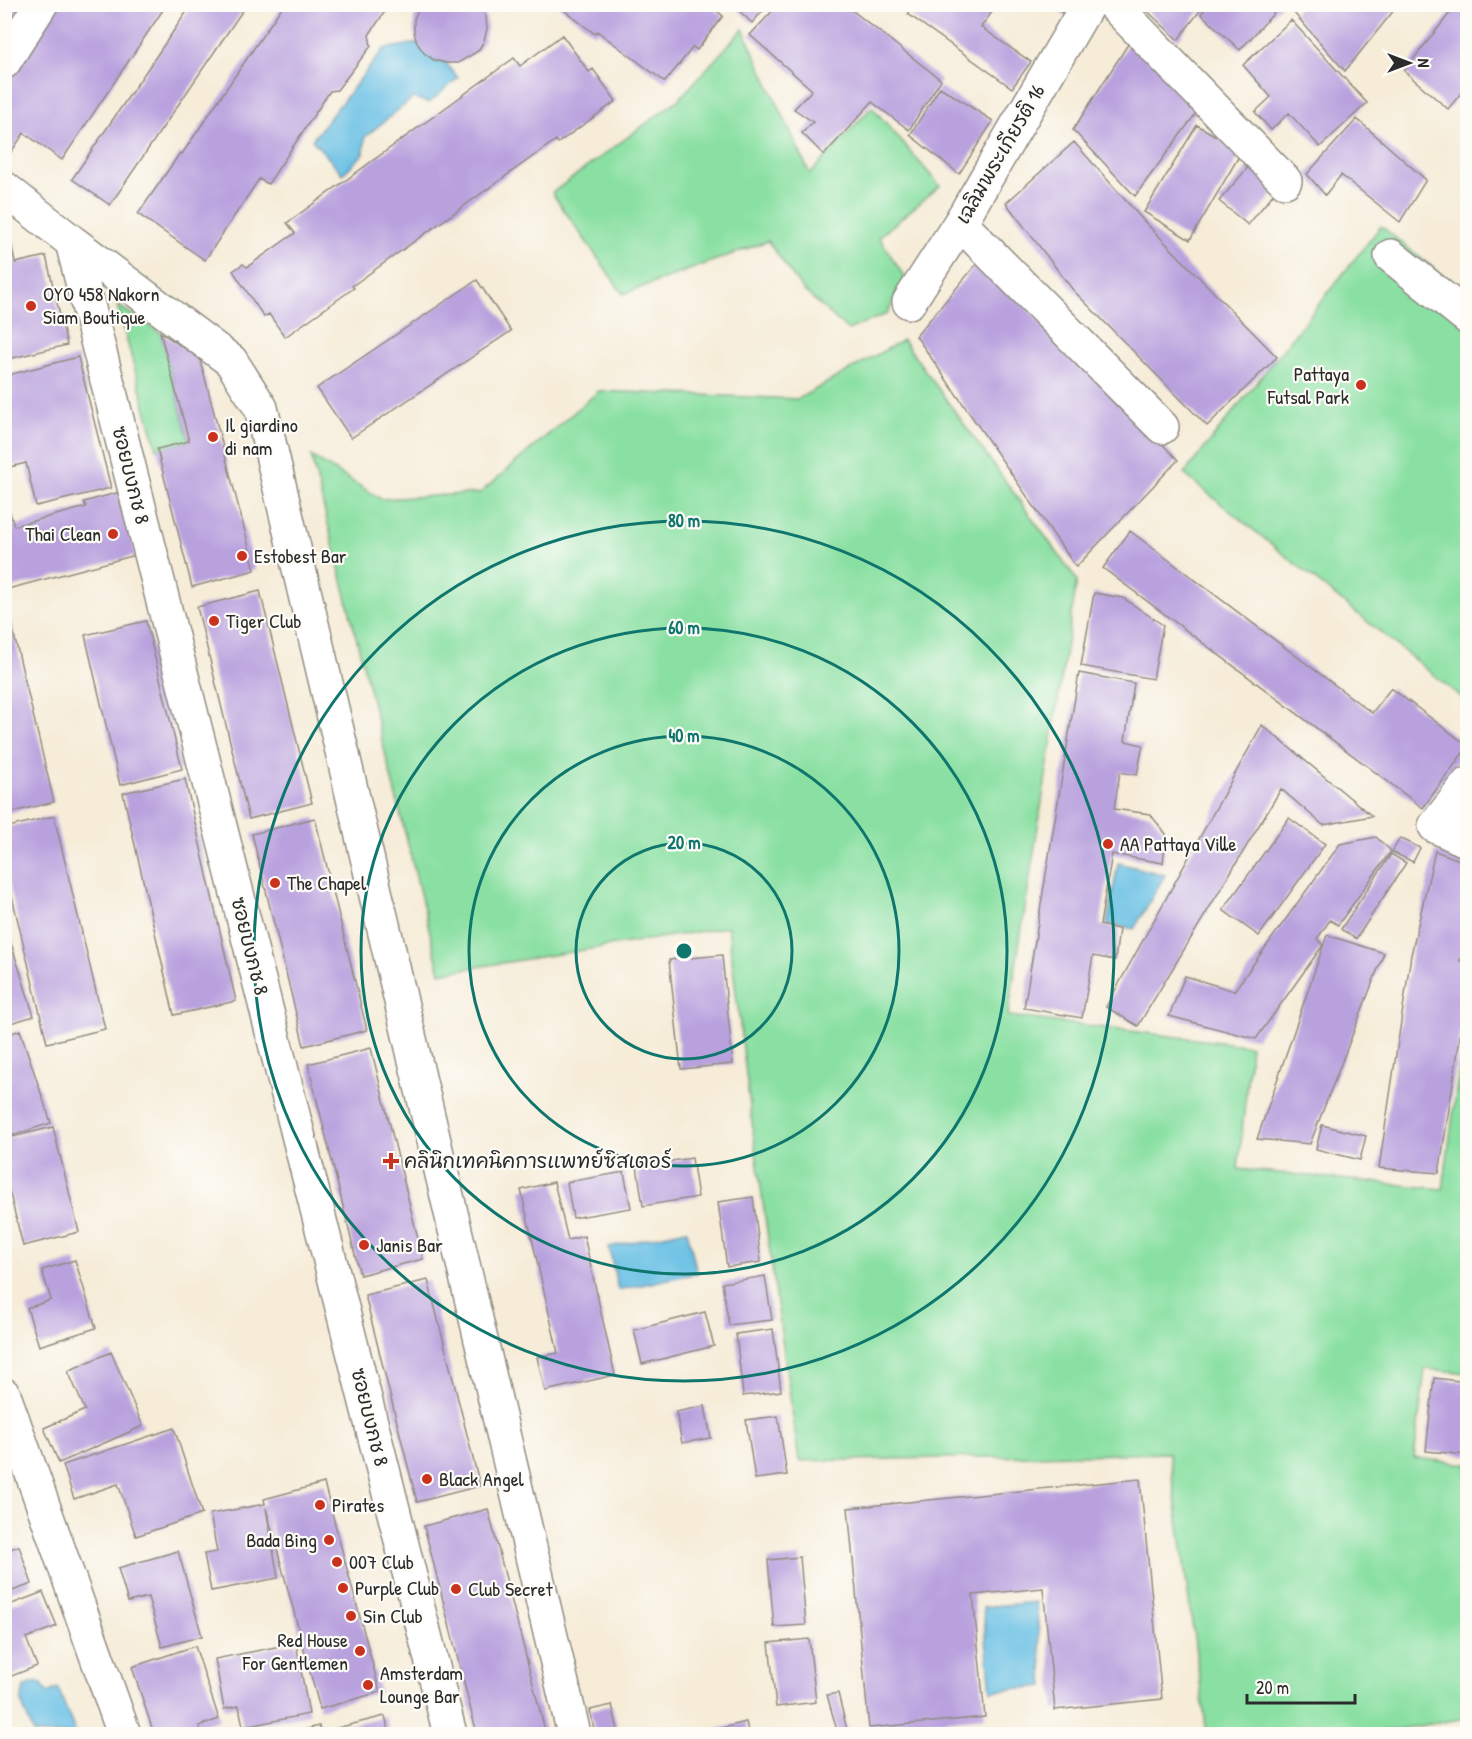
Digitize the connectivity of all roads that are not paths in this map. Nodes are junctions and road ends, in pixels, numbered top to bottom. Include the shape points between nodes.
1 (41, 4) edge
2 (1088, 4) edge
3 (1113, 4) edge
4 (4, 62) edge
5 (1285, 181) dead end
6 (4, 188) edge
7 (960, 223) junction
8 (72, 242) junction
9 (1391, 256) dead end
10 (909, 302) dead end
11 (1467, 318) edge
12 (1162, 427) dead end
13 (1467, 784) edge
14 (1467, 842) edge
15 (4, 1395) edge
16 (124, 1734) edge
17 (450, 1734) edge
18 (574, 1734) edge

1 - 4 street
2 - 7 street, เฉลิมพระเกียรติ 16
3 - 5 street
6 - 8 street
7 - 10 street, เฉลิมพระเกียรติ 16
7 - 12 street
8 - 17 street, ซอยบงกช 8
8 - 18 street via 231,362 261,408
9 - 11 street
13 - 14 street via 1435,825
15 - 16 street

